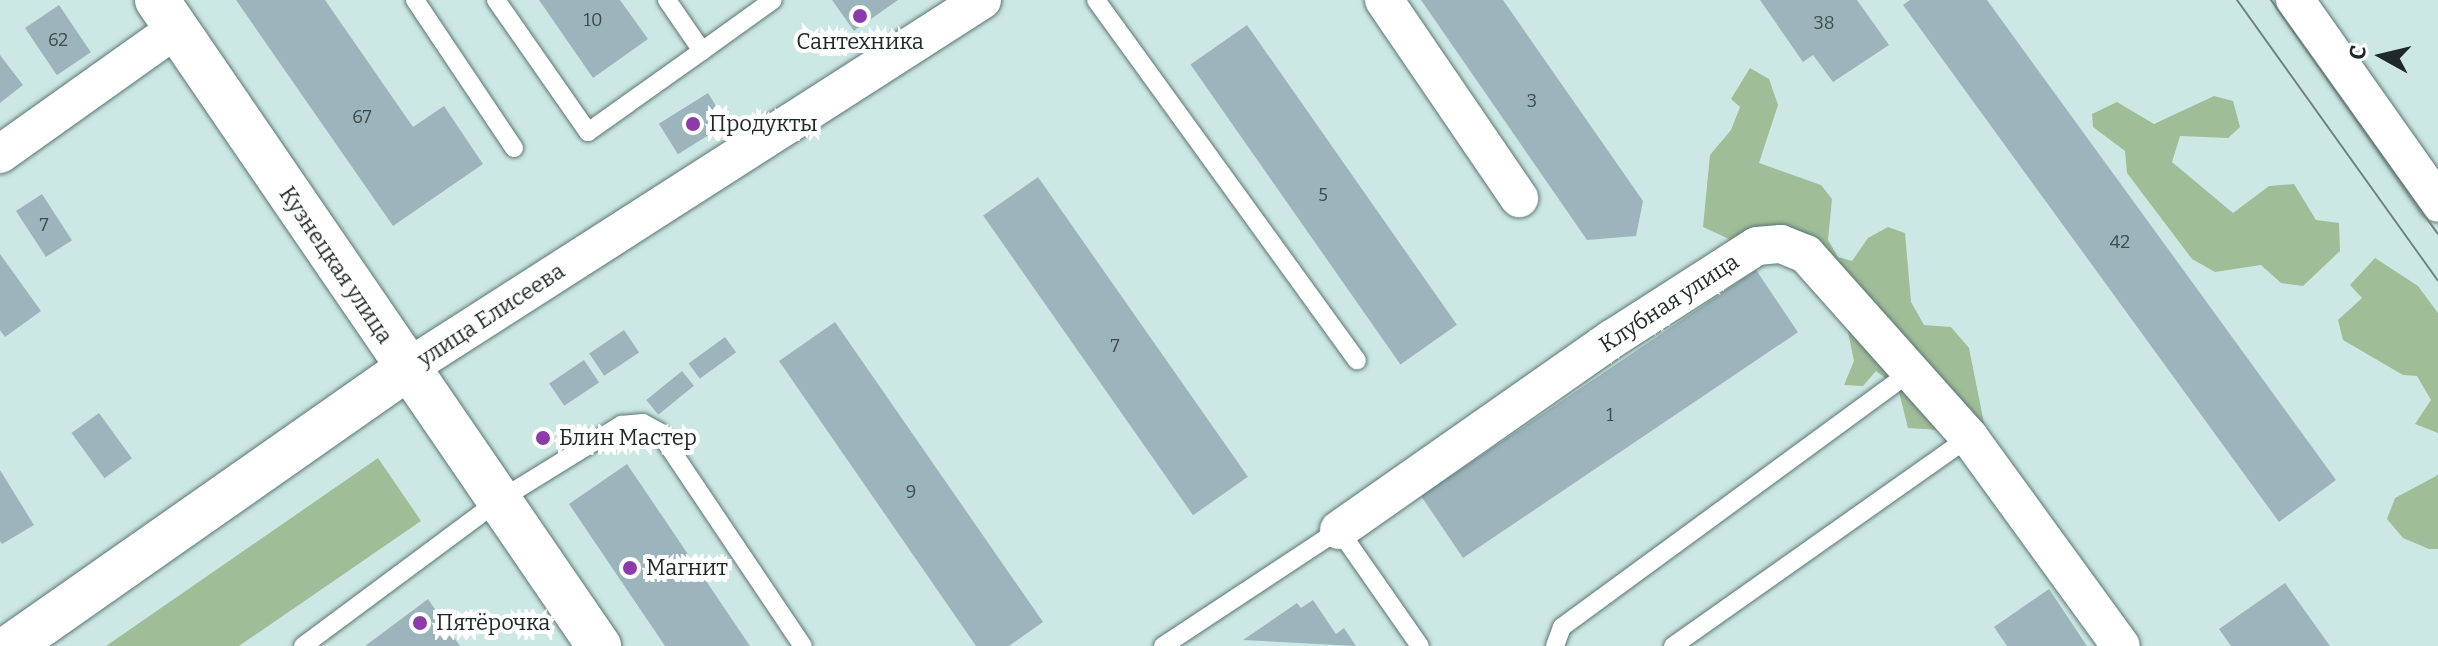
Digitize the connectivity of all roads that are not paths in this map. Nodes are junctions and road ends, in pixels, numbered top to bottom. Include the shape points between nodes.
1 (415, 0) edge
2 (496, 0) edge
3 (667, 0) edge
4 (773, 0) edge
5 (982, 0) edge
6 (1096, 0) edge
7 (1384, 0) edge
8 (2295, 0) edge
9 (167, 15) edge
10 (702, 51) junction
11 (514, 148) dead end
12 (0, 154) edge
13 (1519, 198) dead end
14 (2438, 203) edge
15 (1357, 360) dead end
16 (406, 369) junction
17 (1909, 373) junction
18 (1969, 437) junction
19 (498, 501) junction
20 (1339, 530) junction
21 (11, 646) edge
22 (303, 646) edge
23 (599, 646) edge
24 (803, 646) edge
25 (1163, 646) edge
26 (1420, 646) edge
27 (1555, 646) edge
28 (1673, 646) edge
29 (2121, 646) edge

1 - 11 lane
2 - 10 lane via 588,132
3 - 10 lane
4 - 10 lane
5 - 16 street, улица Елисеева
6 - 15 lane
7 - 13 street
8 - 14 street
9 - 12 street
9 - 16 street, Кузнецкая улица
16 - 19 street, Кузнецкая улица
16 - 21 street, улица Елисеева
17 - 18 street, Клубная улица
17 - 20 street, Клубная улица via 1806,254 1781,244 1757,246
17 - 27 lane via 1562,627
18 - 28 lane
18 - 29 street, Клубная улица
19 - 22 lane
19 - 23 street, Кузнецкая улица
19 - 24 lane via 621,425 643,423 659,432
20 - 25 lane
20 - 26 lane

